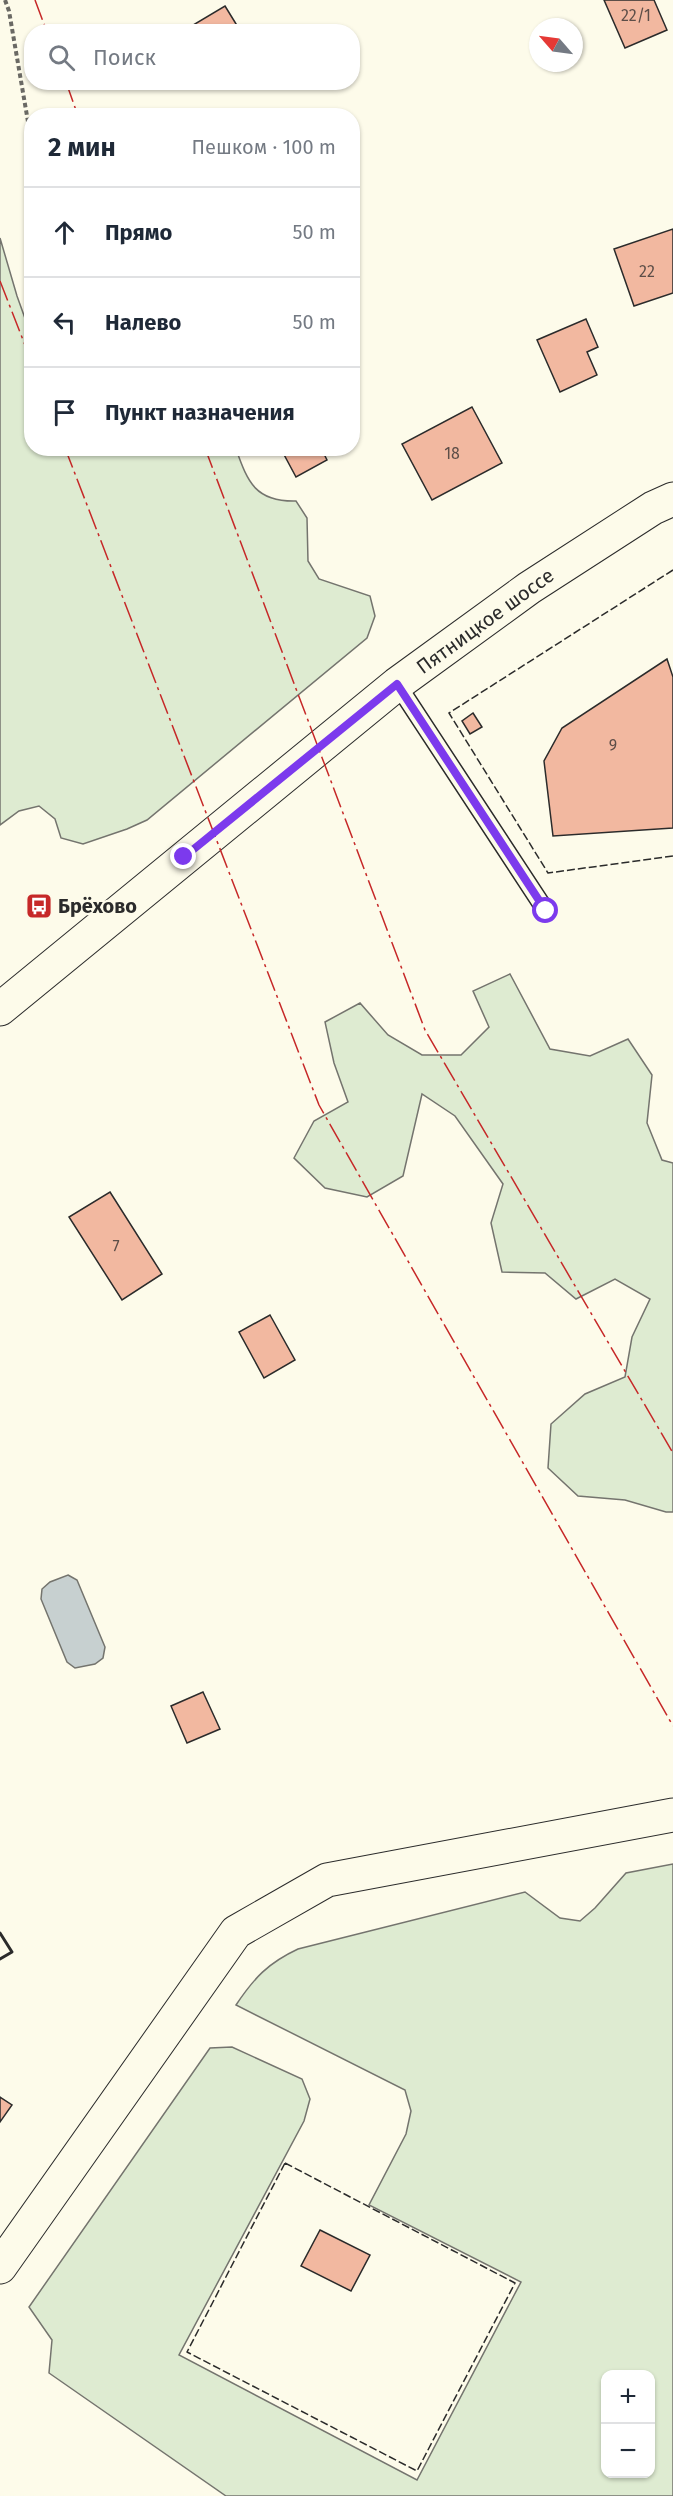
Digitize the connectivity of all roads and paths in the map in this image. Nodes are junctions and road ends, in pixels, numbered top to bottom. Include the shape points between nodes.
1 (5, 0) edge
2 (26, 108) edge
3 (673, 499) edge
4 (397, 684) junction
5 (546, 911) dead end
6 (0, 1009) edge
7 (673, 1815) edge
8 (0, 2267) edge

1 - 2 path
3 - 4 street, Пятницкое шоссе via 529,588
4 - 5 lane
4 - 6 street, Пятницкое шоссе
7 - 8 street via 327,1880 236,1932

